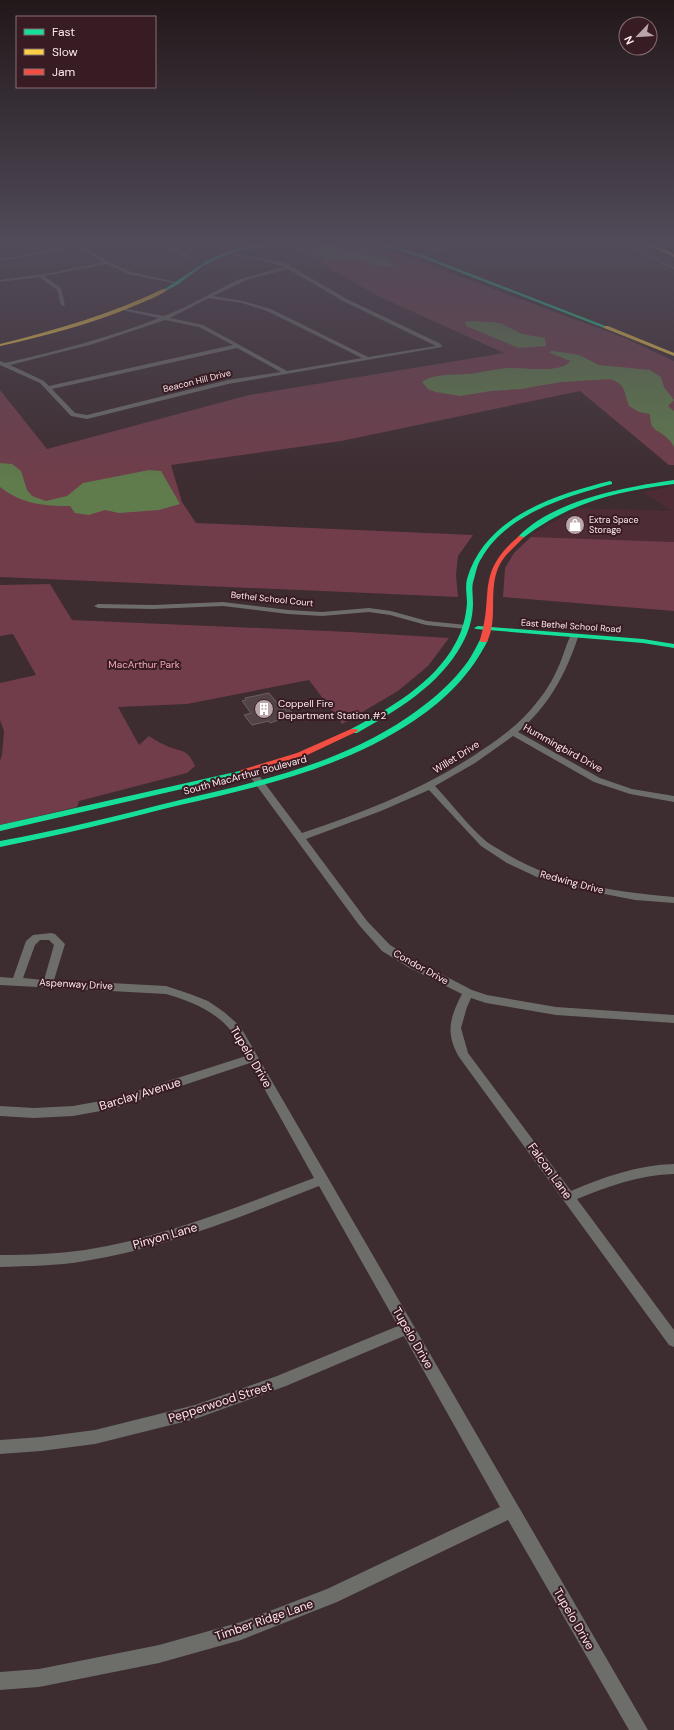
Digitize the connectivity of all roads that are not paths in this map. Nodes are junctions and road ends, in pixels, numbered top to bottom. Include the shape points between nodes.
1 (75, 325) edge
2 (146, 325) edge
3 (195, 325) edge
4 (299, 325) edge
5 (397, 325) edge
6 (601, 325) edge
7 (0, 345) edge
8 (238, 346) junction
9 (674, 355) edge
10 (368, 359) junction
11 (2, 364) edge
12 (286, 372) junction
13 (48, 388) junction
14 (674, 473) edge
15 (652, 476) dead end
16 (633, 478) dead end
17 (622, 480) dead end
18 (674, 482) edge
19 (645, 486) junction
20 (98, 606) dead end
21 (466, 627) junction
22 (488, 629) junction
23 (574, 637) junction
24 (674, 646) edge
25 (512, 732) junction
26 (251, 771) junction
27 (261, 784) junction
28 (430, 786) junction
29 (674, 800) edge
30 (0, 828) edge
31 (301, 837) junction
32 (0, 844) edge
33 (674, 900) edge
34 (0, 981) edge
35 (17, 982) junction
36 (48, 983) junction
37 (151, 988) joint
38 (468, 993) junction
39 (674, 1019) edge
40 (253, 1058) junction
41 (0, 1111) edge
42 (674, 1169) edge
43 (322, 1180) junction
44 (569, 1197) junction
45 (0, 1261) edge
46 (408, 1328) junction
47 (674, 1341) edge
48 (0, 1447) edge
49 (511, 1510) junction
50 (0, 1681) edge
51 (639, 1730) edge

1 - 7 main road
2 - 11 street via 100,340
3 - 8 street
4 - 10 street
5 - 10 street, Beacon Hill Drive via 439,345 438,347
6 - 9 main road
8 - 12 street
8 - 13 street
10 - 12 street, Beacon Hill Drive
11 - 13 street via 42,382
12 - 13 street, Beacon Hill Drive via 228,382 95,416 73,415
14 - 15 main road
16 - 19 main road
17 - 21 main road, South MacArthur Boulevard via 553,500 508,526 483,552 476,565 470,580
18 - 19 main road, South MacArthur Boulevard
19 - 22 main road, South MacArthur Boulevard via 574,504 548,517 525,533 506,551 494,572
20 - 21 street, Bethel School Court via 223,604 322,614 369,610 426,623
21 - 22 main road, East Bethel School Road
21 - 26 main road, South MacArthur Boulevard via 449,660 393,709 326,744
22 - 23 main road, East Bethel School Road
22 - 27 main road, South MacArthur Boulevard via 482,648 470,667 410,721 349,754 306,771
23 - 24 main road, East Bethel School Road
23 - 25 street, Willet Drive via 565,664 550,690 532,714
25 - 28 street, Willet Drive via 471,763
25 - 29 street, Hummingbird Drive via 597,780 630,791
26 - 27 street, Condor Drive
26 - 30 main road, South MacArthur Boulevard
27 - 31 street, Condor Drive
27 - 32 main road, South MacArthur Boulevard via 67,831
28 - 31 street, Willet Drive via 372,813
28 - 33 street, Redwing Drive via 484,844 511,861 545,877 635,897
31 - 38 street, Condor Drive via 363,923 386,948
34 - 35 street, Aspenway Drive
35 - 36 street, Aspenway Drive
35 - 36 street via 30,943 38,937 51,936 60,944
36 - 37 street, Aspenway Drive
37 - 40 street, Tupelo Drive via 184,994 218,1011 236,1029
38 - 39 street, Condor Drive via 486,999 556,1011
38 - 44 street, Falcon Lane via 455,1028 463,1054
40 - 41 street, Barclay Avenue via 112,1104 73,1111
40 - 43 street, Tupelo Drive
42 - 44 street via 657,1169 618,1177
43 - 45 street, Pinyon Lane via 207,1224 150,1242 86,1256
43 - 46 street, Tupelo Drive
44 - 47 street, Falcon Lane
46 - 48 street, Pepperwood Street via 282,1381 195,1412 95,1436
46 - 49 street, Tupelo Drive
49 - 50 street, Timber Ridge Lane via 331,1596 241,1631 159,1654 39,1678
49 - 51 street, Tupelo Drive

